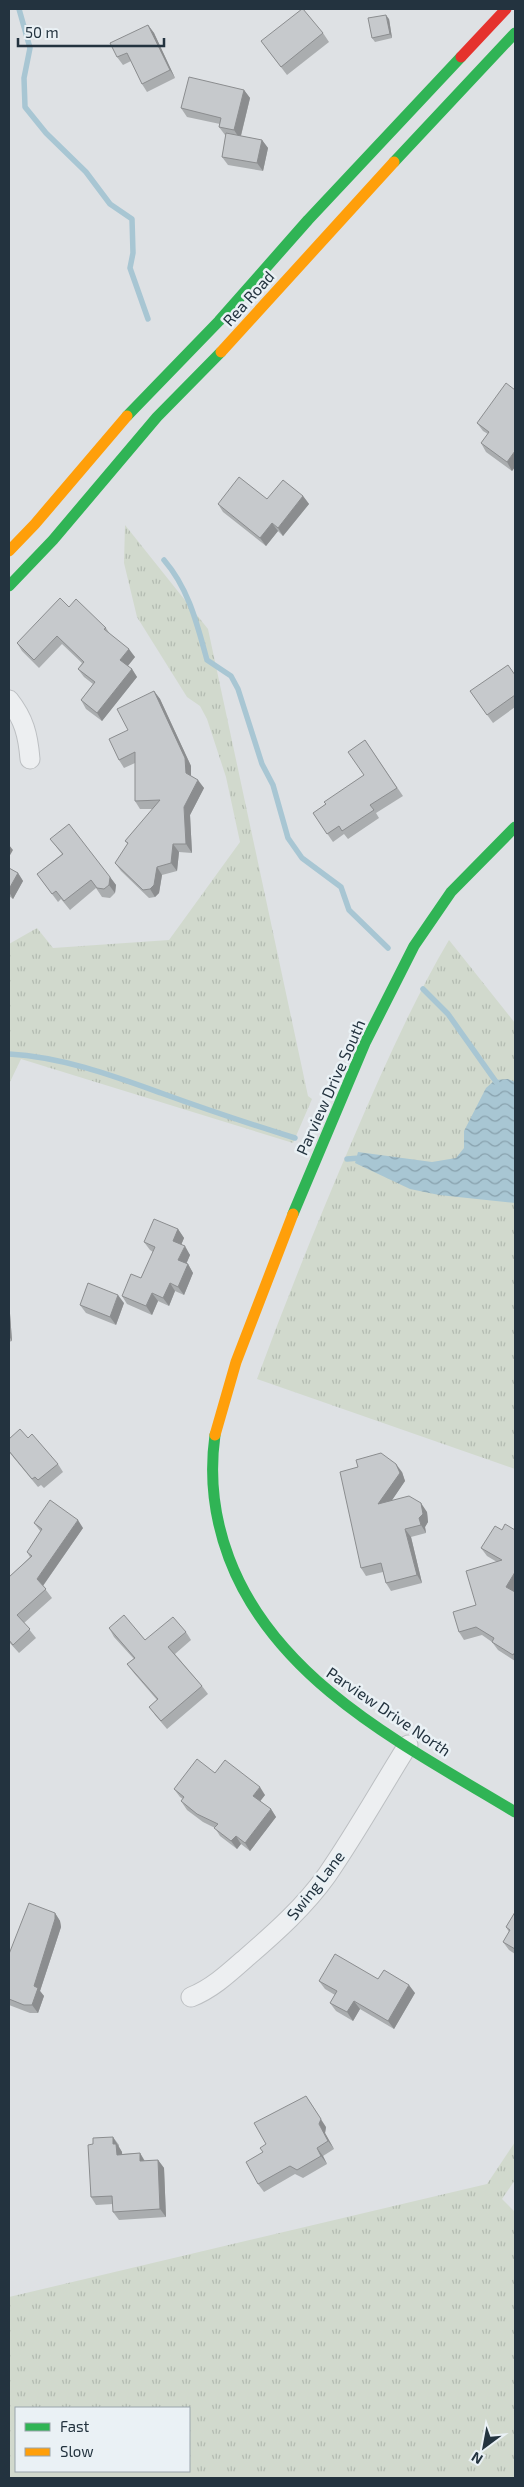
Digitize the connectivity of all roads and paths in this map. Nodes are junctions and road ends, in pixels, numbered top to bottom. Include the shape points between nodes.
1 (506, 9) edge
2 (515, 33) edge
3 (9, 551) edge
4 (9, 586) edge
5 (9, 700) edge
6 (30, 759) dead end
7 (515, 827) edge
8 (227, 1391) joint
9 (408, 1745) junction
10 (515, 1812) edge
11 (191, 1997) dead end

1 - 3 main road, Rea Road via 308,220 219,321 139,402
2 - 4 main road, Rea Road via 325,236 236,337 157,417
5 - 6 street via 24,722
7 - 8 main road, Parview Drive South via 468,873 435,912 385,1001 275,1255
8 - 9 main road, Parview Drive North via 217,1430 212,1484 223,1539 246,1595 267,1630 317,1684
9 - 10 main road, Parview Drive North
9 - 11 street, Swing Lane via 354,1833 310,1896 242,1962 204,1992

